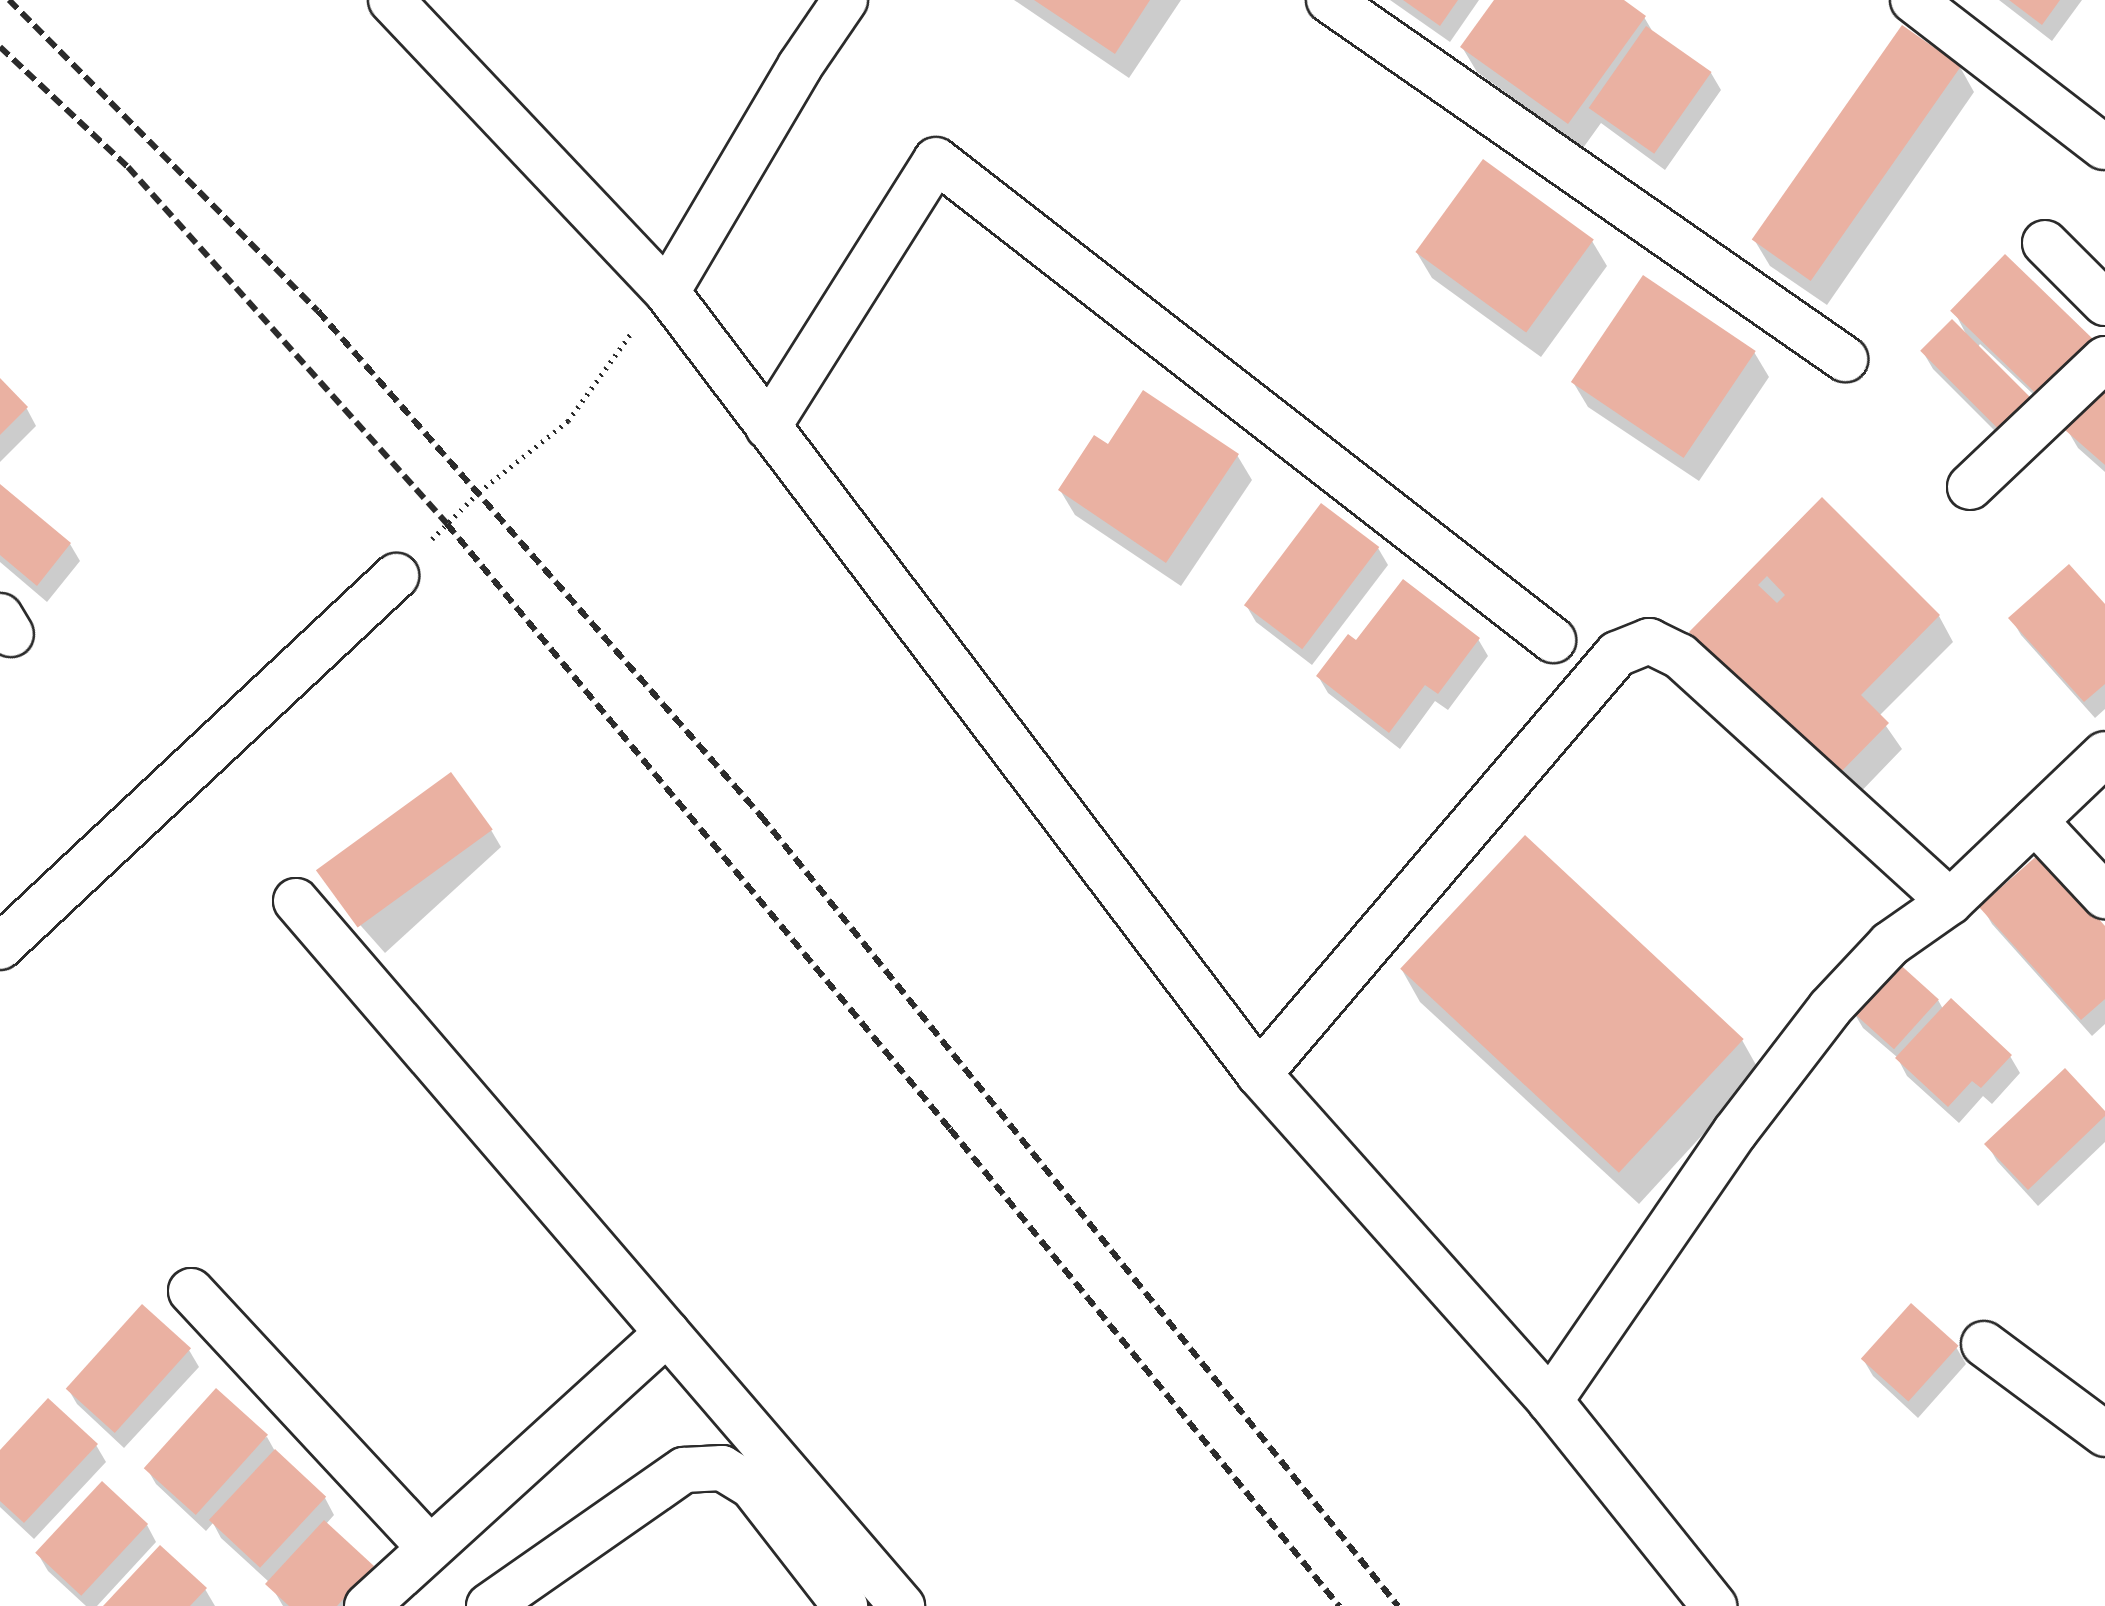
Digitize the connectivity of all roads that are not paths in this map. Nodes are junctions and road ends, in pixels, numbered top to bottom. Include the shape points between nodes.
1 (391, 0) edge
2 (845, 0) edge
3 (1329, 0) edge
4 (1913, 0) edge
5 (2104, 147) edge
6 (2045, 243) dead end
7 (667, 292) junction
8 (2105, 303) edge
9 (1845, 359) dead end
10 (2105, 359) edge
11 (768, 427) junction
12 (1970, 487) dead end
13 (396, 576) road end
14 (1553, 640) dead end
15 (2105, 754) edge
16 (2035, 821) junction
17 (2105, 896) edge
18 (296, 901) dead end
19 (1950, 902) junction
20 (0, 947) edge
21 (1259, 1074) junction
22 (191, 1291) dead end
23 (667, 1333) junction
24 (1984, 1344) dead end
25 (1550, 1401) junction
26 (2105, 1434) edge
27 (429, 1547) junction
28 (367, 1606) edge
29 (489, 1606) edge
30 (845, 1606) edge
31 (902, 1606) edge
32 (1714, 1606) edge

1 - 7 street
2 - 7 street via 800,66
3 - 9 street
4 - 5 street
6 - 8 street
7 - 11 street
10 - 12 street
11 - 14 street via 936,160
11 - 21 street
13 - 20 street
15 - 16 street
16 - 17 street
16 - 19 street
18 - 23 street
19 - 21 street via 1680,656 1649,641 1617,654
19 - 25 street via 1890,944 1830,1008 1735,1132
21 - 25 street
22 - 27 street
23 - 27 street
23 - 31 street
24 - 26 street
25 - 32 street
27 - 28 street
29 - 30 street via 684,1470 722,1468 752,1486

